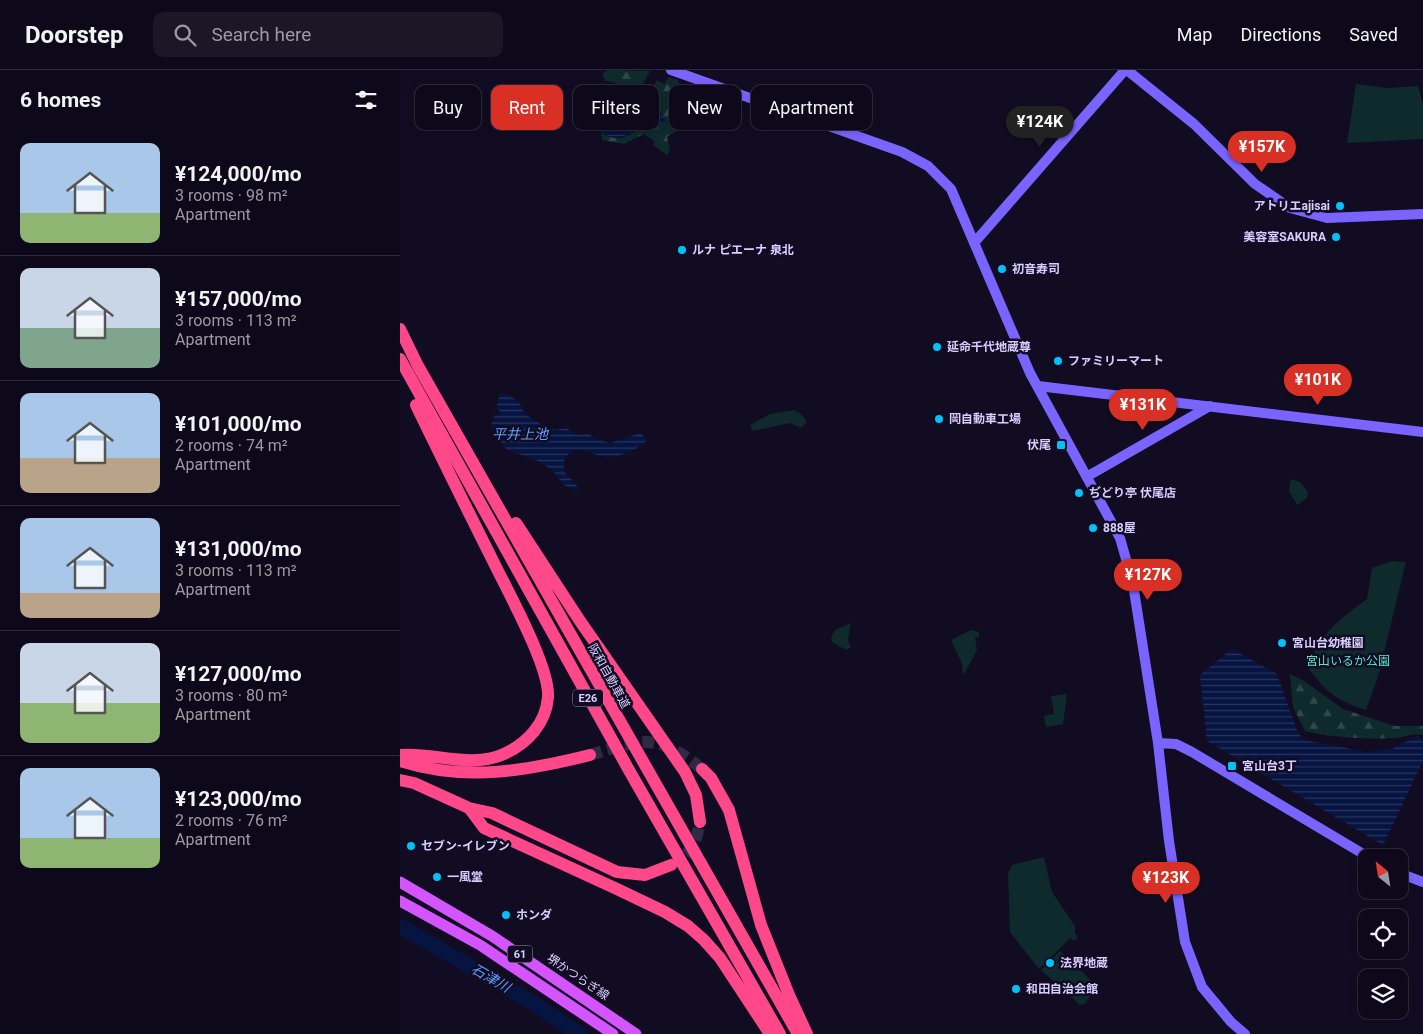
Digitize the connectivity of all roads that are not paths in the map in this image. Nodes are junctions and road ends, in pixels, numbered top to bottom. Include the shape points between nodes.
1 (670, 70) edge
2 (1126, 70) edge
3 (1423, 214) edge
4 (974, 243) junction
5 (400, 330) edge
6 (400, 359) edge
7 (400, 370) edge
8 (1038, 386) junction
9 (1210, 406) junction
10 (448, 418) junction
11 (1423, 432) edge
12 (1088, 476) junction
13 (1158, 742) junction
14 (400, 755) edge
15 (590, 755) tunnel mouth
16 (400, 761) edge
17 (702, 769) tunnel mouth
18 (400, 780) edge
19 (469, 808) junction
20 (700, 822) tunnel mouth
21 (1358, 851) edge
22 (671, 865) tunnel mouth
23 (1408, 876) edge
24 (400, 882) edge
25 (1423, 882) edge
26 (400, 900) edge
27 (612, 1034) edge
28 (636, 1034) edge
29 (770, 1034) edge
30 (780, 1034) edge
31 (798, 1034) edge
32 (806, 1034) edge
33 (1245, 1034) edge

1 - 4 street via 902,152 928,166 950,189
2 - 3 street via 1194,124 1255,184 1290,208 1327,218
2 - 4 street
4 - 8 street
5 - 10 highway, 阪和自動車道 / E26
6 - 30 highway, E26
7 - 14 highway via 527,630 546,679 548,695 536,730 519,746 502,755 479,760 450,760
8 - 9 street
8 - 12 street
9 - 11 street
9 - 12 street
10 - 20 highway via 580,621 685,772 696,795
10 - 31 highway, 阪和自動車道 / E26
12 - 13 street via 1120,538 1127,560
13 - 21 street via 1176,744 1192,752
13 - 33 street via 1180,919 1190,961 1202,987
15 - 16 highway via 534,768 479,774 449,772
17 - 32 highway via 711,778 729,810 761,925
18 - 19 highway
19 - 22 highway via 492,813 617,872 645,875
19 - 29 highway via 484,828 625,892 688,926 720,958
23 - 25 street
24 - 28 main road, 堺かつらぎ線 / 61 via 492,936
26 - 27 main road, 61 via 480,945

